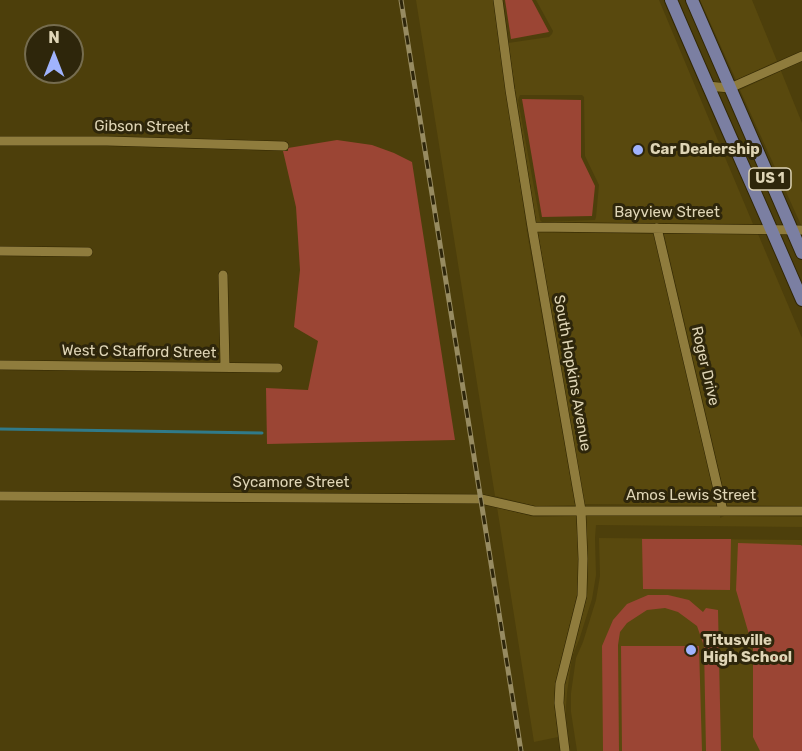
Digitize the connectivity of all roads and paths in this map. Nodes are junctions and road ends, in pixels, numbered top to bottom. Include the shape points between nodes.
1 (498, 0) edge
2 (671, 0) edge
3 (692, 0) edge
4 (802, 56) edge
5 (707, 86) junction
6 (730, 88) junction
7 (0, 141) edge
8 (284, 146) dead end
9 (532, 227) junction
10 (657, 228) junction
11 (771, 229) junction
12 (797, 230) edge
13 (0, 251) edge
14 (88, 252) dead end
15 (802, 253) edge
16 (223, 275) dead end
17 (802, 300) edge
18 (0, 365) edge
19 (225, 368) junction
20 (278, 368) dead end
21 (0, 496) edge
22 (580, 510) junction
23 (723, 511) junction
24 (802, 511) edge
25 (565, 751) edge

1 - 9 street, South Hopkins Avenue
2 - 5 main road, US 1
3 - 6 main road, US 1
4 - 6 street
5 - 6 street
5 - 11 main road, US 1
6 - 12 main road, US 1
7 - 8 street, Gibson Street
9 - 10 street, Bayview Street
9 - 22 street, South Hopkins Avenue
10 - 11 street, Bayview Street
10 - 23 street, Roger Drive
11 - 12 street, Bayview Street
11 - 17 main road, US 1
12 - 15 main road, US 1
13 - 14 street
16 - 19 street
18 - 19 street, West C Stafford Street
19 - 20 street, West C Stafford Street
21 - 22 street, Sycamore Street via 481,499 534,511
22 - 23 street, Amos Lewis Street
22 - 25 street, South Hopkins Avenue via 582,596 560,684
23 - 24 street, Amos Lewis Street

